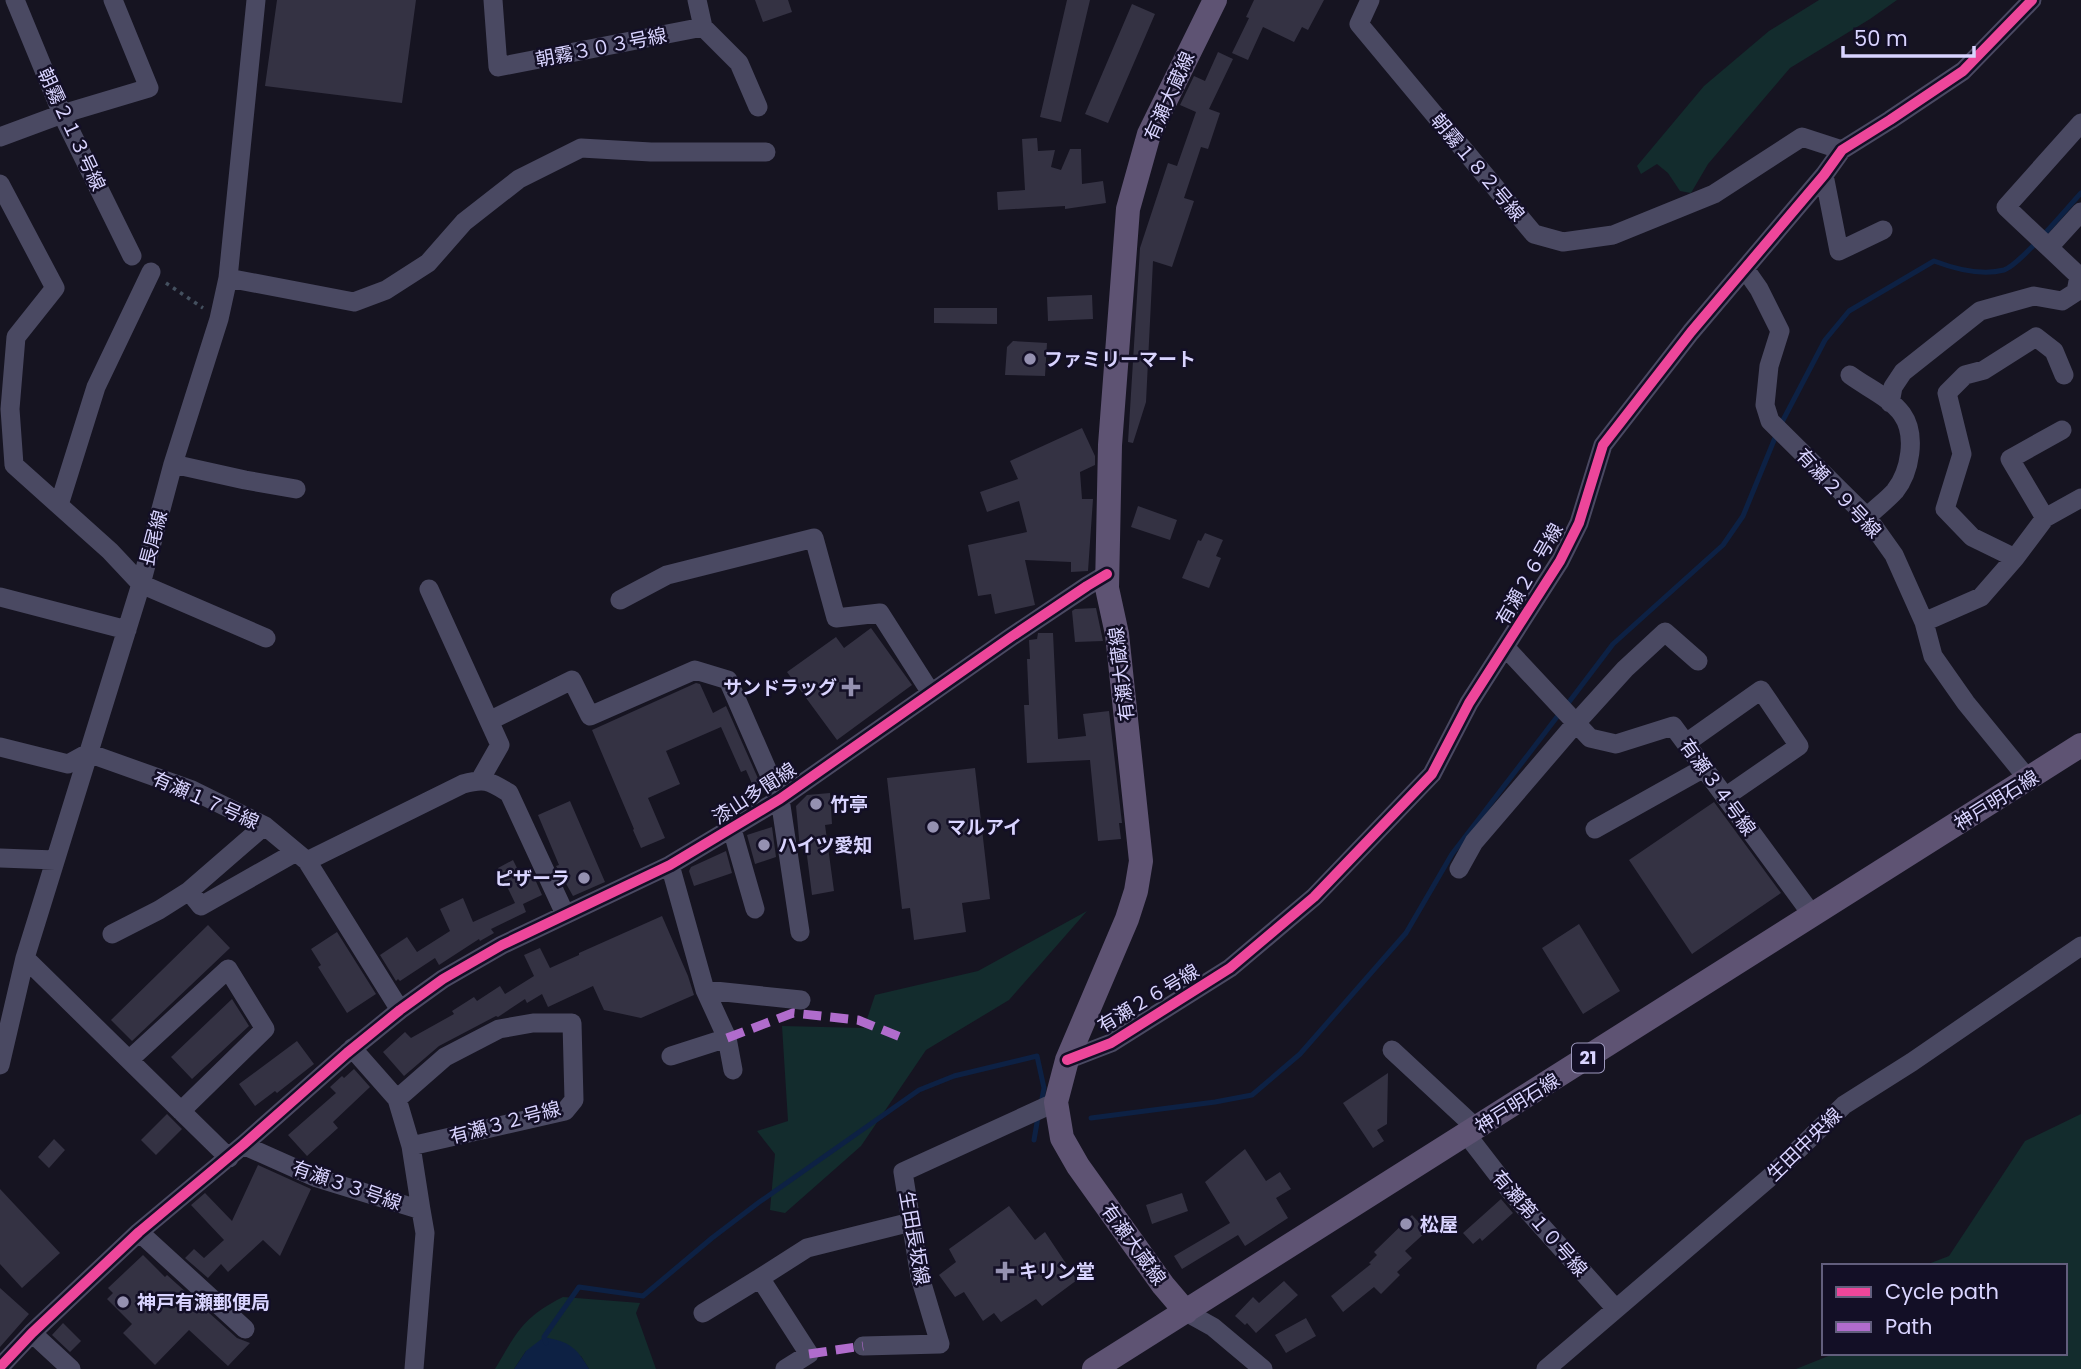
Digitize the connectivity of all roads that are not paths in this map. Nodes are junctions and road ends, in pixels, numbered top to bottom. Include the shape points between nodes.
1 (15, 0) edge
2 (113, 0) edge
3 (256, 0) edge
4 (493, 0) edge
5 (697, 0) edge
6 (1215, 0) edge
7 (1370, 0) edge
8 (2032, 0) edge
9 (703, 27) junction
10 (758, 107) dead end
11 (62, 114) junction
12 (2081, 123) edge
13 (0, 137) edge
14 (1842, 150) junction
15 (766, 152) dead end
16 (1824, 175) junction
17 (1, 189) edge
18 (2081, 212) edge
19 (1883, 230) dead end
20 (2048, 247) junction
21 (132, 256) dead end
22 (1745, 269) junction
23 (151, 272) road end
24 (2080, 276) edge
25 (229, 278) junction
26 (1850, 375) dead end
27 (2064, 375) dead end
28 (1890, 403) junction
29 (2062, 430) dead end
30 (173, 464) junction
31 (7, 468) edge
32 (296, 489) dead end
33 (2081, 498) edge
34 (59, 505) junction
35 (1867, 517) junction
36 (2045, 519) junction
37 (2015, 558) junction
38 (1107, 574) junction
39 (141, 584) junction
40 (429, 589) dead end
41 (0, 597) edge
42 (620, 600) dead end
43 (1924, 622) junction
44 (127, 630) junction
45 (266, 638) dead end
46 (1505, 647) junction
47 (1698, 661) dead end
48 (931, 693) junction
49 (1574, 720) junction
50 (489, 721) junction
51 (1686, 743) junction
52 (2081, 746) edge
53 (0, 747) edge
54 (88, 753) junction
55 (1704, 768) junction
56 (2028, 779) junction
57 (480, 780) junction
58 (1725, 797) junction
59 (780, 799) junction
60 (264, 826) junction
61 (732, 829) junction
62 (1595, 829) dead end
63 (302, 856) junction
64 (0, 858) edge
65 (55, 860) junction
66 (670, 865) junction
67 (1460, 869) dead end
68 (189, 891) junction
69 (755, 909) dead end
70 (565, 914) junction
71 (1812, 916) junction
72 (800, 932) dead end
73 (112, 933) dead end
74 (2081, 946) edge
75 (25, 958) junction
76 (705, 990) junction
77 (801, 1000) dead end
78 (400, 1010) junction
79 (727, 1038) junction
80 (352, 1048) junction
81 (1392, 1050) dead end
82 (671, 1056) dead end
83 (129, 1060) junction
84 (1067, 1060) junction
85 (0, 1065) edge
86 (733, 1070) dead end
87 (397, 1099) junction
88 (1056, 1102) junction
89 (181, 1111) junction
90 (1471, 1131) junction
91 (411, 1146) junction
92 (236, 1152) junction
93 (421, 1210) junction
94 (911, 1222) junction
95 (139, 1232) junction
96 (760, 1278) junction
97 (1616, 1309) junction
98 (1186, 1312) junction
99 (703, 1313) dead end
100 (245, 1329) dead end
101 (32, 1333) junction
102 (863, 1346) dead end
103 (0, 1367) edge
104 (71, 1369) edge
105 (414, 1369) edge
106 (785, 1369) edge
107 (1094, 1369) edge
108 (1264, 1369) edge
109 (1546, 1369) edge

1 - 11 street, 朝霧２１３号線
2 - 11 street via 149,88
3 - 25 street, 長尾線
4 - 9 street, 朝霧３０３号線 via 498,67
5 - 9 street
6 - 38 main road, 有瀬大蔵線 via 1149,134 1128,209 1110,445
7 - 14 street, 朝霧１８２号線 via 1359,24 1534,234 1563,242 1613,235 1714,194 1802,137
8 - 14 street, 有瀬２６号線 via 1963,71
9 - 10 street via 738,63
11 - 13 street
11 - 21 street, 朝霧２１３号線
12 - 20 street via 2006,207
14 - 16 street, 有瀬２６号線
15 - 25 street via 581,148 519,179 464,222 428,262 386,290 354,302
16 - 19 street via 1839,251
16 - 22 street, 有瀬２６号線
17 - 31 street via 55,288 16,337
18 - 20 street
20 - 24 street
22 - 35 street, 有瀬２９号線 via 1780,331 1769,366 1765,405 1770,421
22 - 46 street, 有瀬２６号線 via 1603,444 1579,523
23 - 34 street via 96,387
24 - 28 street via 2076,292 2062,301 2034,296 1980,311 1903,372
25 - 30 street, 長尾線
26 - 28 street
27 - 37 street via 2054,351 2036,337 1984,370 1965,375 1947,393 1962,454 1945,509 1972,537
28 - 35 street via 1910,429 1911,457 1896,489
29 - 36 street via 2010,459
30 - 32 street
30 - 39 street, 長尾線
31 - 34 street
33 - 36 street
34 - 39 street
35 - 43 street, 有瀬２９号線 via 1894,555
36 - 37 street
37 - 43 street via 1981,597
38 - 48 street, 漆山多聞線
38 - 84 main road, 有瀬大蔵線 via 1141,862 1127,919
39 - 44 street, 長尾線
39 - 45 street
40 - 50 street
41 - 44 street
42 - 48 street via 667,575 814,538 836,618 880,613
43 - 56 street, 有瀬２９号線 via 1933,656
44 - 54 street, 長尾線
46 - 49 street, 有瀬３４号線
46 - 84 street, 有瀬２６号線 via 1432,774 1314,897 1230,968 1111,1043
47 - 49 street via 1665,632
48 - 59 street, 漆山多聞線
49 - 51 street, 有瀬３４号線 via 1590,738 1616,744 1673,726
49 - 67 street via 1474,842
50 - 57 street via 500,745
50 - 59 street via 572,680 590,716 695,670 728,680
51 - 55 street, 有瀬３４号線
51 - 58 street via 1761,690 1799,746
52 - 56 main road, 神戸明石線 / 21
53 - 54 street via 68,764
54 - 60 street, 有瀬１７号線 via 192,790
54 - 65 street, 長尾線
55 - 58 street, 有瀬３４号線
55 - 62 street
56 - 71 main road, 神戸明石線 / 21
57 - 63 street
57 - 70 street via 509,793
58 - 71 street, 有瀬３４号線
59 - 61 street, 漆山多聞線
59 - 72 street
60 - 63 street, 有瀬１７号線
60 - 68 street
61 - 66 street, 漆山多聞線
61 - 69 street
63 - 68 street via 201,906
63 - 78 street, 有瀬１７号線
64 - 65 street
65 - 75 street, 長尾線
66 - 70 street, 漆山多聞線
66 - 76 street
68 - 73 street
70 - 78 street, 漆山多聞線 via 443,979
71 - 90 main road, 神戸明石線 / 21
74 - 97 street, 生田中央線 via 1844,1105 1769,1178
75 - 83 street
75 - 85 street, 長尾線
76 - 77 street
76 - 79 street
78 - 80 street, 漆山多聞線
79 - 82 street
79 - 86 street
80 - 87 street
80 - 92 street, 漆山多聞線
81 - 90 street, 有瀬第１０号線
83 - 89 street
83 - 89 street via 228,969 265,1029
84 - 88 main road, 有瀬大蔵線
87 - 91 street
87 - 91 street, 有瀬３２号線 via 445,1057 499,1029 572,1023 574,1100 565,1111
88 - 94 street, 生田長坂線 via 903,1172
88 - 98 main road, 有瀬大蔵線 via 1062,1138 1078,1166
89 - 92 street
90 - 97 street, 有瀬第１０号線 via 1511,1192
90 - 98 main road, 神戸明石線 / 21
91 - 93 street
92 - 93 street, 有瀬３３号線
92 - 95 street, 漆山多聞線
93 - 105 street, 有瀬３３号線 via 425,1233
94 - 96 street via 807,1248
94 - 102 street, 生田長坂線 via 919,1277 940,1344
95 - 100 street
95 - 101 street, 漆山多聞線
96 - 99 street
96 - 106 street via 809,1354
97 - 109 street, 生田中央線
98 - 107 main road, 神戸明石線 / 21
98 - 108 street via 1213,1327
101 - 103 street, 漆山多聞線
101 - 104 street

